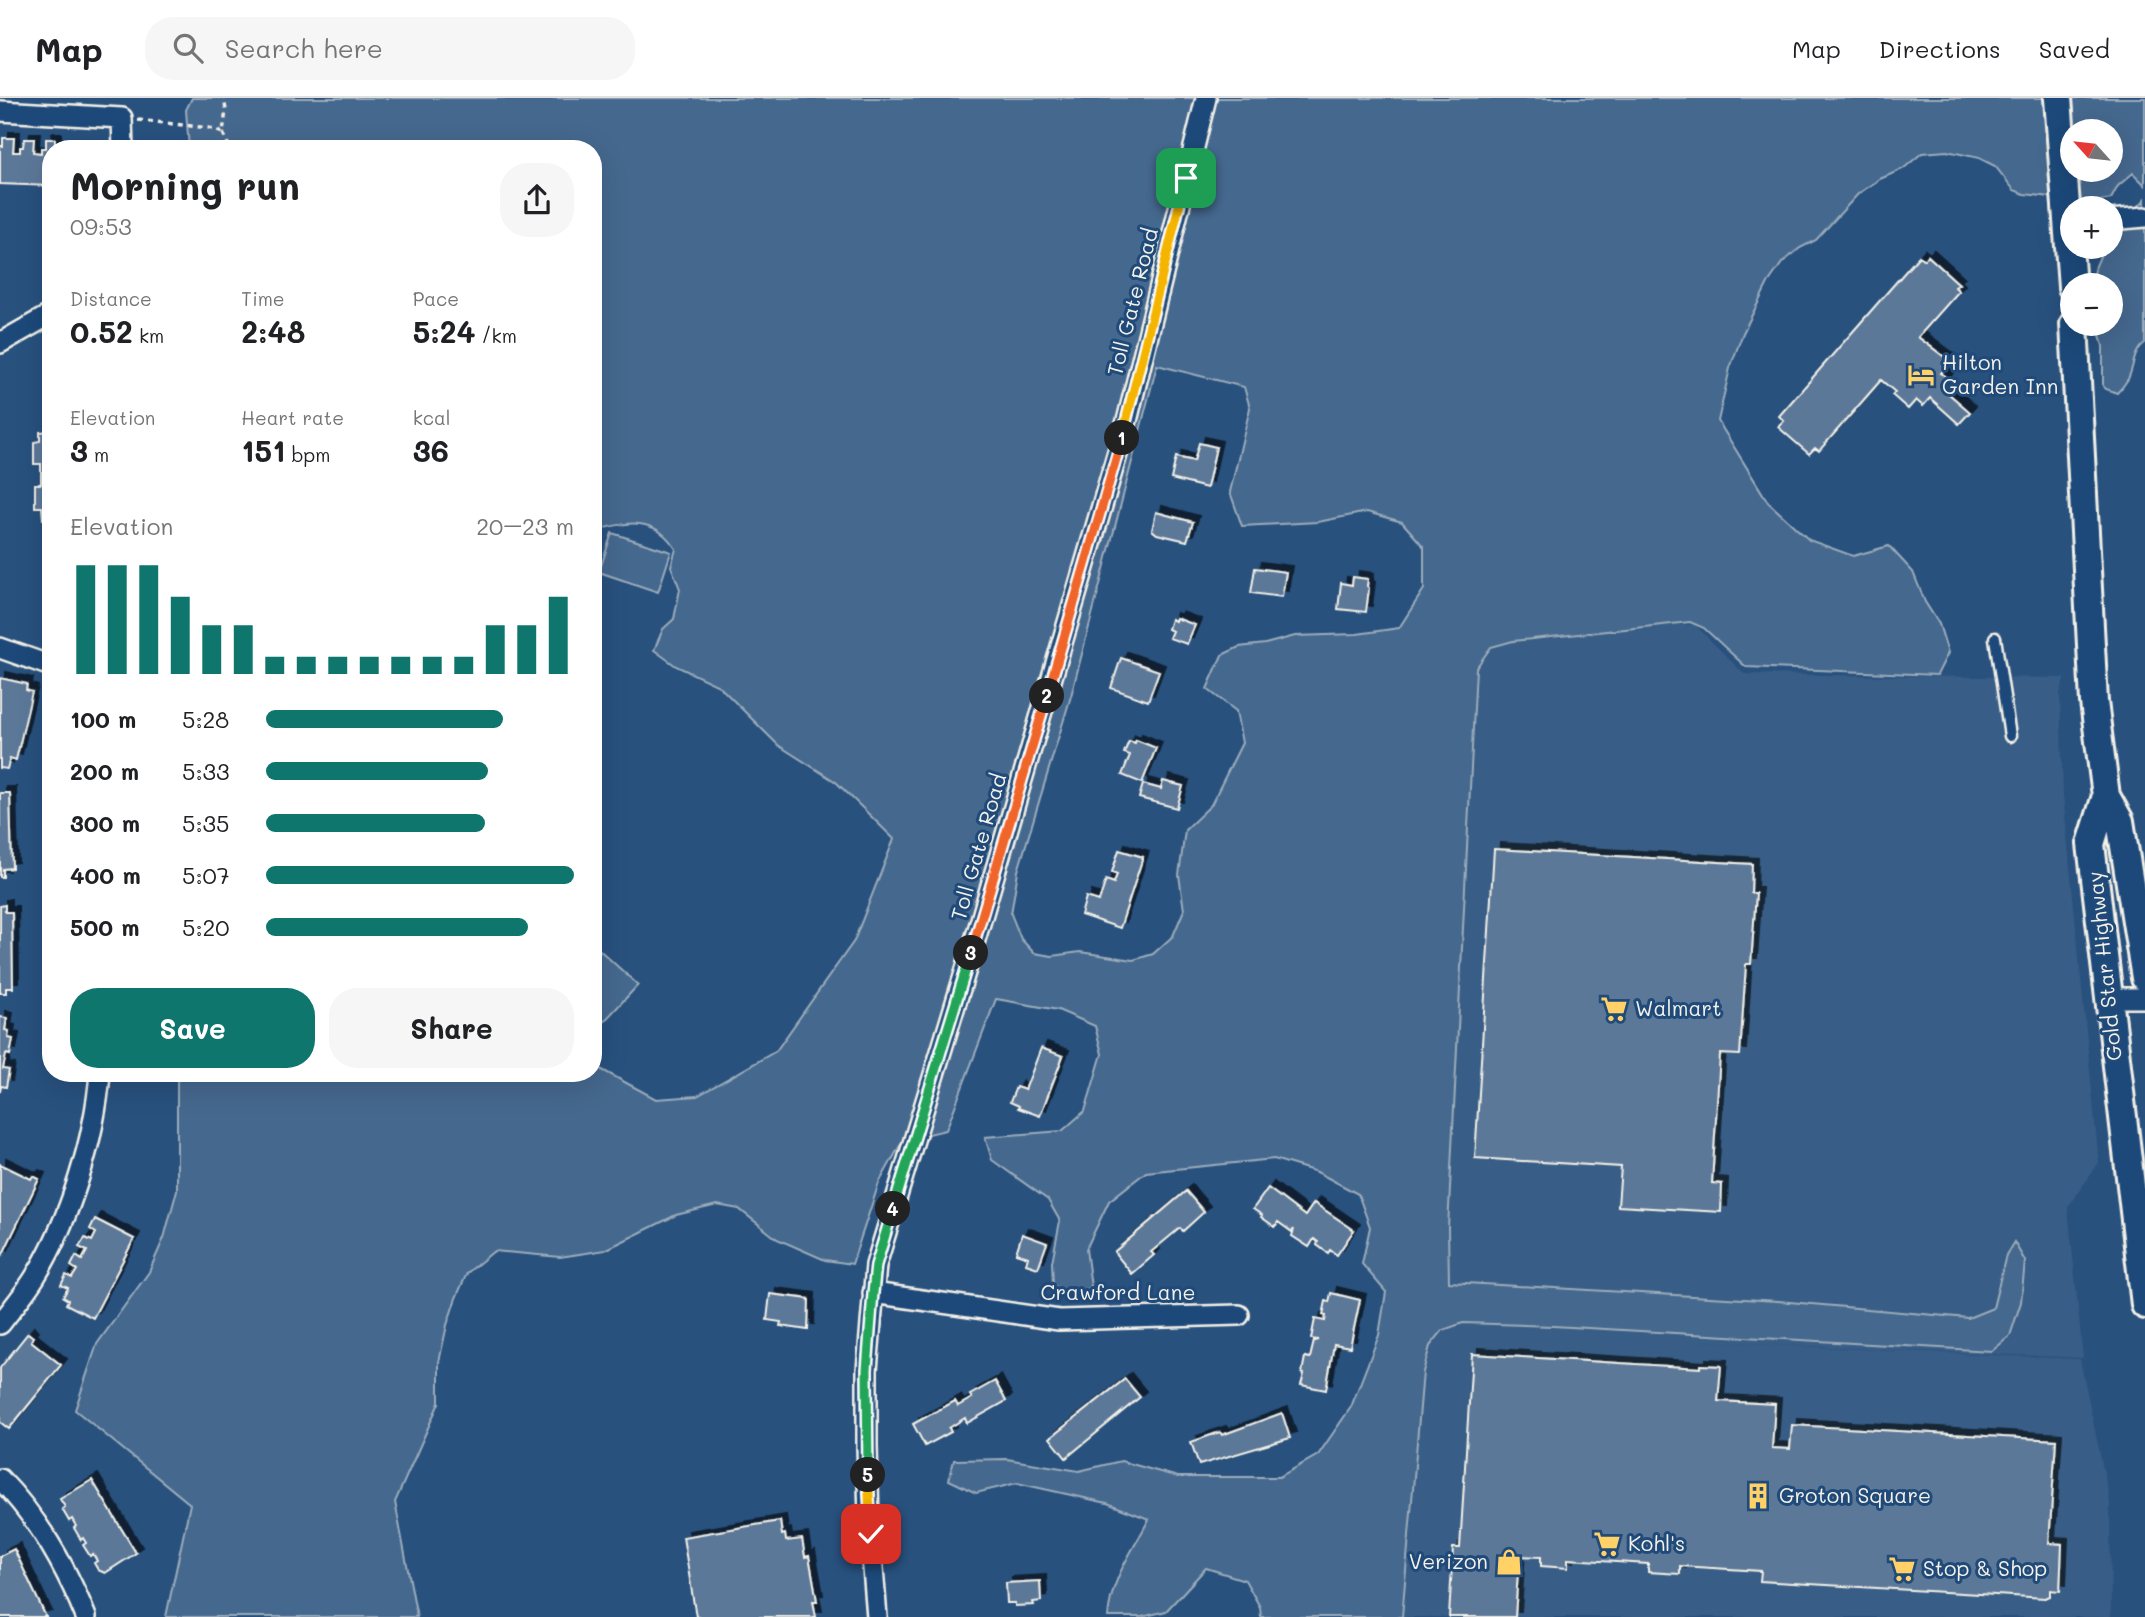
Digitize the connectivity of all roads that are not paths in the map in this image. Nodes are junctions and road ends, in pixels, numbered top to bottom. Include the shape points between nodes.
1 (1206, 98) edge
2 (2058, 98) edge
3 (0, 111) edge
4 (123, 140) edge
5 (2067, 196) edge
6 (2145, 217) edge
7 (2123, 219) edge
8 (42, 319) edge
9 (2075, 336) edge
10 (0, 343) edge
11 (1995, 638) dead end
12 (0, 649) edge
13 (42, 663) edge
14 (2010, 736) dead end
15 (2106, 796) junction
16 (2145, 978) edge
17 (2108, 998) junction
18 (2145, 998) edge
19 (99, 1082) edge
20 (873, 1293) junction
21 (2145, 1305) edge
22 (1239, 1315) dead end
23 (0, 1324) edge
24 (0, 1479) edge
25 (86, 1617) edge
26 (877, 1617) edge

1 - 20 street, Toll Gate Road via 1128,417 876,1265
2 - 5 main road
3 - 4 street via 122,118
6 - 7 street
8 - 10 street
9 - 15 main road, Gold Star Highway via 2094,702
11 - 14 lane
12 - 13 street
15 - 16 main road, Gold Star Highway via 2120,821
15 - 17 main road, Gold Star Highway via 2091,844
17 - 18 street
17 - 21 main road, Gold Star Highway
19 - 23 street via 85,1158 67,1212 36,1276
20 - 22 street, Crawford Lane via 1052,1320
20 - 26 street, Toll Gate Road via 867,1446
24 - 25 street via 43,1533

